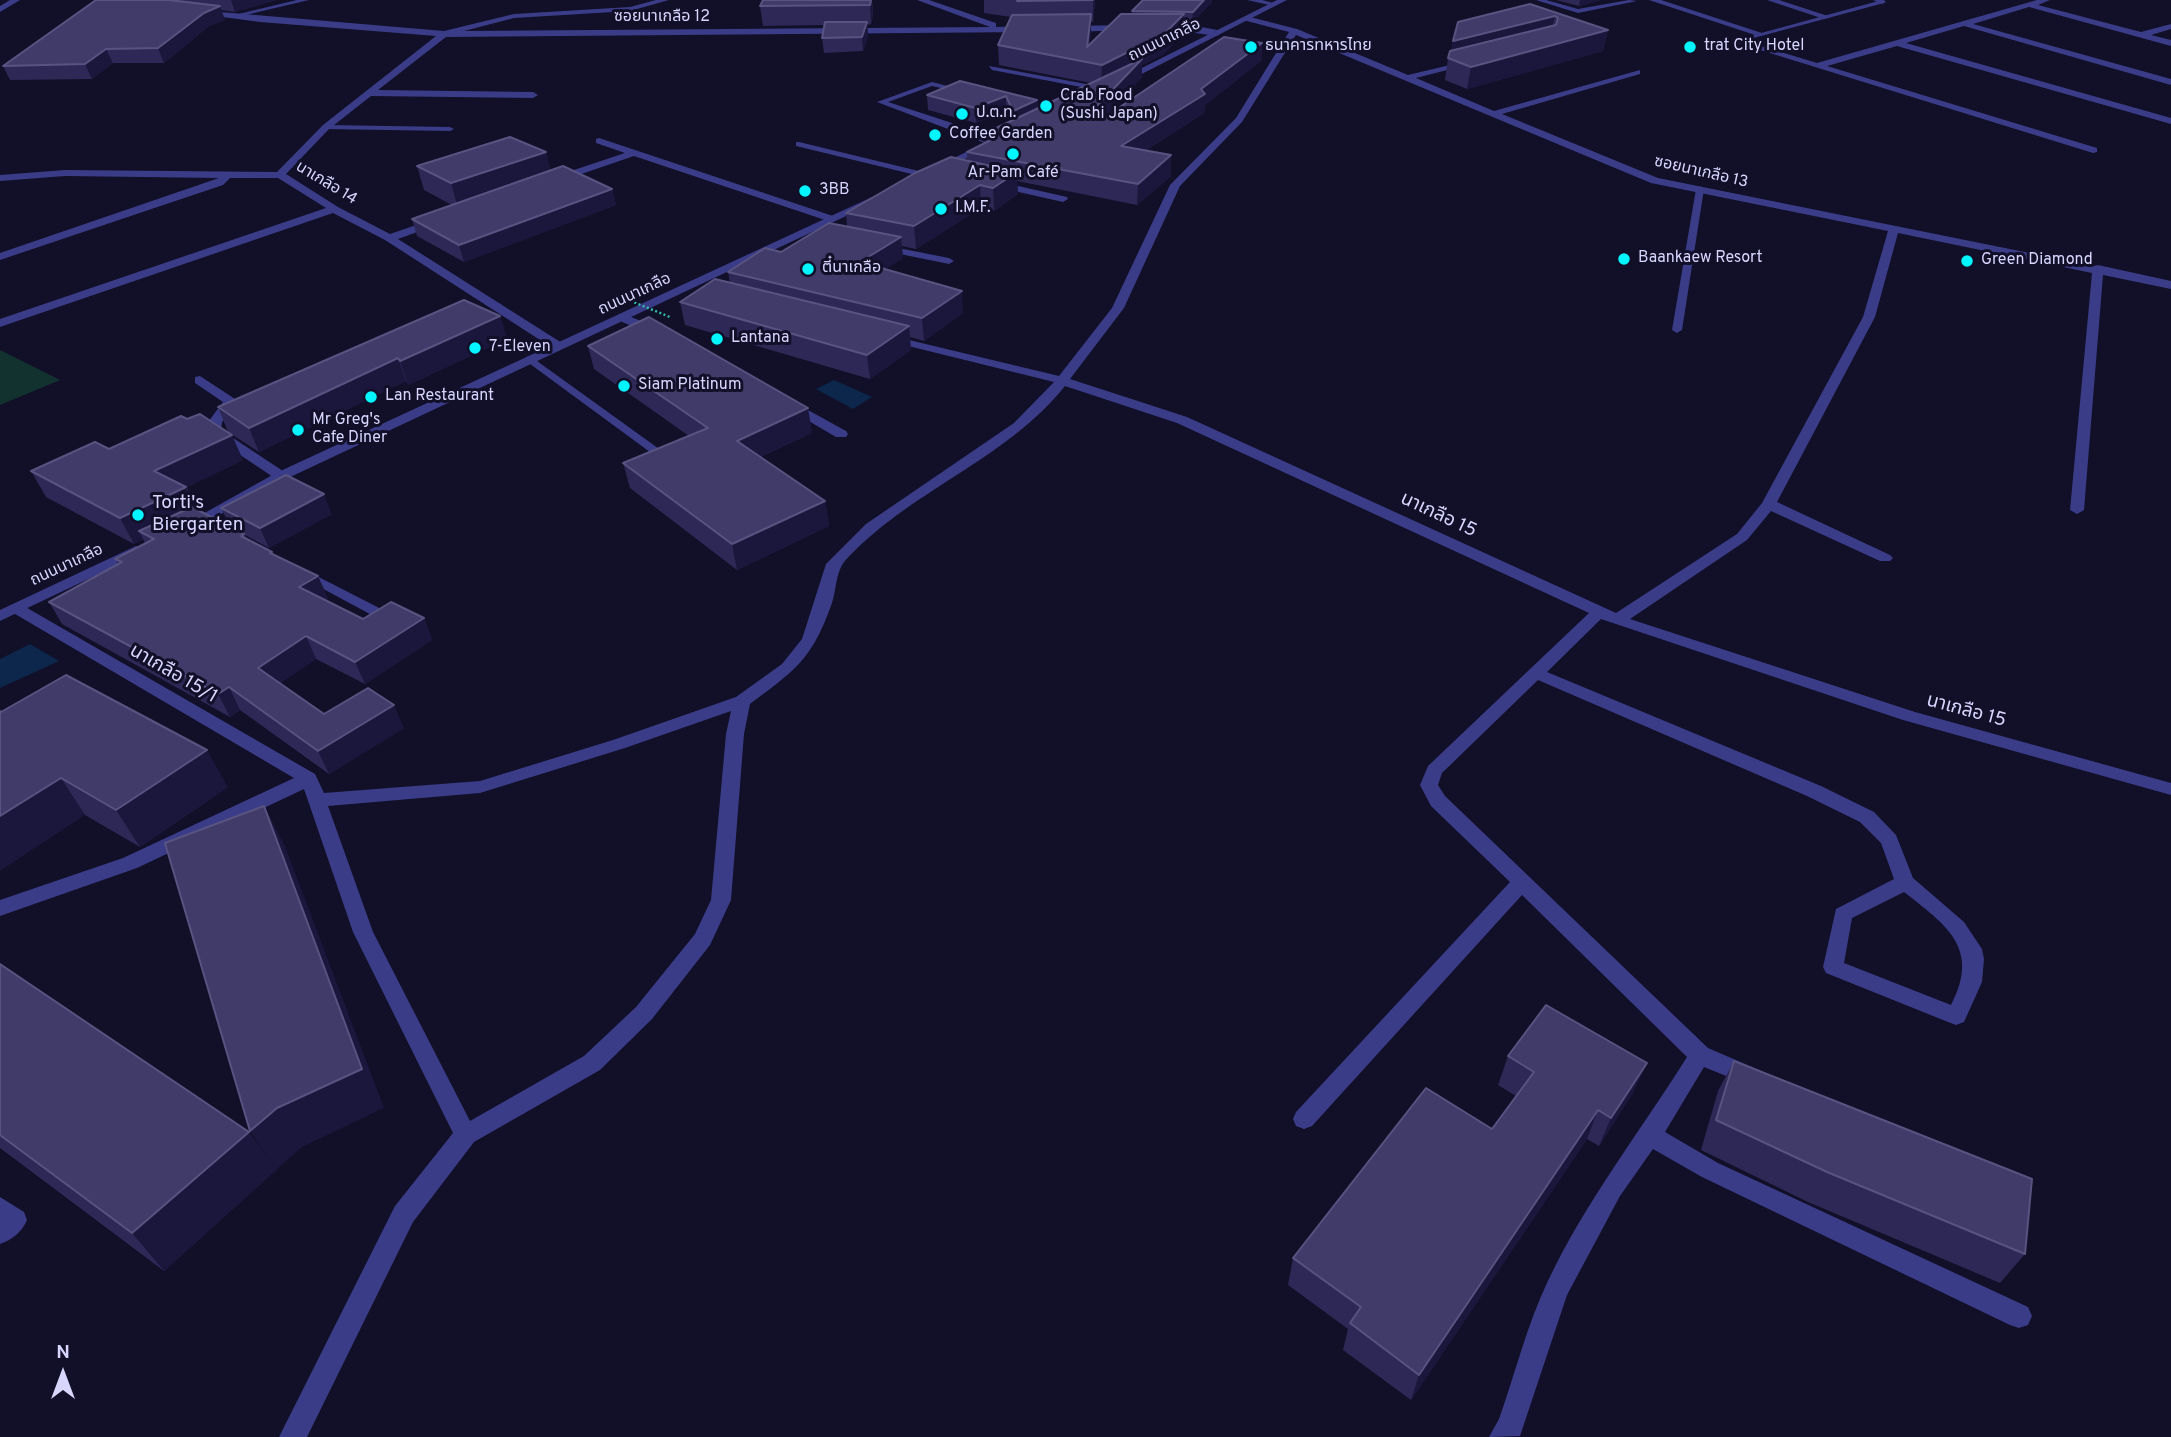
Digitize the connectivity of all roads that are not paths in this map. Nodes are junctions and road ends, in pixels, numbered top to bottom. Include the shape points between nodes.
1 (16, 0) edge
2 (306, 0) edge
3 (665, 0) edge
4 (921, 0) edge
5 (1250, 0) edge
6 (1539, 0) edge
7 (1653, 0) edge
8 (1771, 0) edge
9 (2012, 0) edge
10 (2046, 0) edge
11 (1634, 1) edge
12 (1880, 1) edge
13 (1278, 2) edge
14 (2029, 5) junction
15 (0, 10) edge
16 (191, 11) edge
17 (233, 16) junction
18 (1827, 17) junction
19 (1247, 18) junction
20 (1964, 23) junction
21 (2171, 26) edge
22 (1158, 27) edge
23 (1144, 28) edge
24 (1007, 29) junction
25 (1034, 29) edge
26 (1062, 29) edge
27 (1294, 32) junction
28 (1217, 33) junction
29 (444, 34) junction
30 (1761, 34) junction
31 (2142, 35) junction
32 (1735, 41) joint
33 (1897, 43) junction
34 (2171, 43) edge
35 (1484, 58) edge
36 (1816, 66) junction
37 (992, 68) dead end
38 (1637, 72) dead end
39 (1407, 78) junction
40 (2171, 82) edge
41 (1104, 90) junction
42 (368, 93) junction
43 (972, 94) edge
44 (533, 95) dead end
45 (1083, 99) edge
46 (1493, 114) junction
47 (2171, 121) edge
48 (326, 127) junction
49 (450, 128) dead end
50 (999, 140) joint
51 (599, 141) dead end
52 (799, 144) dead end
53 (2093, 150) dead end
54 (631, 153) junction
55 (935, 173) junction
56 (228, 175) junction
57 (281, 175) junction
58 (0, 178) edge
59 (986, 182) edge
60 (542, 185) edge
61 (1700, 189) junction
62 (1063, 199) dead end
63 (334, 209) junction
64 (453, 216) edge
65 (832, 219) junction
66 (1894, 229) junction
67 (803, 233) junction
68 (816, 235) edge
69 (389, 238) junction
70 (869, 246) edge
71 (0, 257) edge
72 (949, 261) dead end
73 (2098, 268) junction
74 (2171, 285) edge
75 (687, 288) junction
76 (713, 294) edge
77 (624, 318) junction
78 (0, 323) edge
79 (1677, 330) dead end
80 (874, 333) edge
81 (670, 339) edge
82 (558, 346) junction
83 (530, 359) junction
84 (200, 380) dead end
85 (1060, 380) junction
86 (773, 394) edge
87 (841, 434) dead end
88 (657, 453) edge
89 (281, 476) junction
90 (1769, 504) junction
91 (2077, 510) dead end
92 (202, 520) junction
93 (214, 526) edge
94 (177, 531) edge
95 (152, 543) edge
96 (1885, 558) dead end
97 (288, 565) edge
98 (8, 612) edge
99 (1608, 615) junction
100 (386, 617) edge
101 (1535, 673) junction
102 (742, 701) junction
103 (309, 779) junction
104 (2171, 789) edge
105 (317, 800) junction
106 (1522, 883) junction
107 (1906, 883) junction
108 (0, 908) edge
109 (1700, 1055) junction
110 (1764, 1083) edge
111 (1304, 1119) dead end
112 (466, 1135) junction
113 (1650, 1135) junction
114 (0, 1208) edge
115 (0, 1233) edge
116 (2019, 1316) dead end
117 (293, 1437) edge
118 (1503, 1437) edge

1 - 15 street
2 - 17 lane
3 - 29 street via 630,9 514,16
4 - 24 street
5 - 13 lane
6 - 11 lane via 1578,11
7 - 30 street
8 - 18 street
9 - 14 street
10 - 14 street
12 - 18 lane
13 - 19 street, ถนนนาเกลือ
14 - 20 street
14 - 31 street
16 - 17 street, ซอยนาเกลือ 12
17 - 29 street, ซอยนาเกลือ 12
18 - 30 lane
19 - 27 street, ซอยนาเกลือ 13
19 - 28 street, ถนนนาเกลือ
20 - 33 street
20 - 40 street
21 - 31 street
22 - 28 street
23 - 26 street
24 - 25 street, ซอยนาเกลือ 12
24 - 29 street, ซอยนาเกลือ 12
27 - 39 street, ซอยนาเกลือ 13
27 - 85 street via 1239,120 1174,185 1118,308
28 - 41 street, ถนนนาเกลือ
29 - 42 street
30 - 32 lane
31 - 34 street
32 - 36 street
33 - 36 street
33 - 47 street
35 - 39 street
36 - 53 street
37 - 41 lane
38 - 46 street
39 - 46 street, ซอยนาเกลือ 13
41 - 45 street, ถนนนาเกลือ
42 - 44 street
42 - 48 street
43 - 50 lane via 932,84 881,102
46 - 61 street, ซอยนาเกลือ 13 via 1655,181
48 - 49 lane
48 - 57 street
50 - 55 street, ถนนนาเกลือ
51 - 54 street
52 - 55 lane
54 - 60 street
54 - 65 street
55 - 65 street, ถนนนาเกลือ
56 - 57 street, นาเกลือ 14
56 - 58 street, นาเกลือ 14 via 65,173
56 - 71 street via 219,183
57 - 63 street, นาเกลือ 14
59 - 62 street
61 - 66 street, ซอยนาเกลือ 13
61 - 79 lane
63 - 69 street, นาเกลือ 14
63 - 78 street
64 - 69 street
65 - 67 street, ถนนนาเกลือ
66 - 73 street, ซอยนาเกลือ 13
66 - 90 street via 1869,317
67 - 68 lane
67 - 75 street, ถนนนาเกลือ
69 - 82 street, นาเกลือ 14
70 - 72 lane
73 - 74 street, ซอยนาเกลือ 13
73 - 91 street
75 - 76 street
75 - 77 street, ถนนนาเกลือ
77 - 81 street
77 - 82 street, ถนนนาเกลือ
80 - 85 street, นาเกลือ 15
82 - 83 street, ถนนนาเกลือ
83 - 88 lane
83 - 89 street, ถนนนาเกลือ
84 - 89 street via 231,401 215,422 214,431
85 - 99 street, นาเกลือ 15 via 1182,420
85 - 102 street via 1019,426 871,527 834,564 810,640 788,668
86 - 87 street
89 - 92 street, ถนนนาเกลือ
90 - 96 street
90 - 99 street via 1742,537
92 - 93 lane
92 - 94 street, ถนนนาเกลือ
95 - 98 street, ถนนนาเกลือ
97 - 100 lane
98 - 103 street, นาเกลือ 15/1
99 - 101 street
99 - 104 street, นาเกลือ 15 via 1909,716
101 - 106 street via 1434,770 1429,785 1438,801
101 - 107 street via 1867,817 1889,840
102 - 105 street via 480,787
102 - 112 street via 735,734 721,901 703,939 644,1013 592,1063
103 - 105 street
103 - 108 street via 130,863
105 - 112 street via 363,932
106 - 109 street
106 - 111 street
107 - 107 street via 1843,914 1833,967 1956,1016 1970,990 1974,956 1957,927
109 - 110 street
109 - 113 street
112 - 117 street via 404,1213
113 - 116 street via 1722,1175
113 - 118 street via 1612,1188 1556,1292
114 - 115 street via 16,1220

